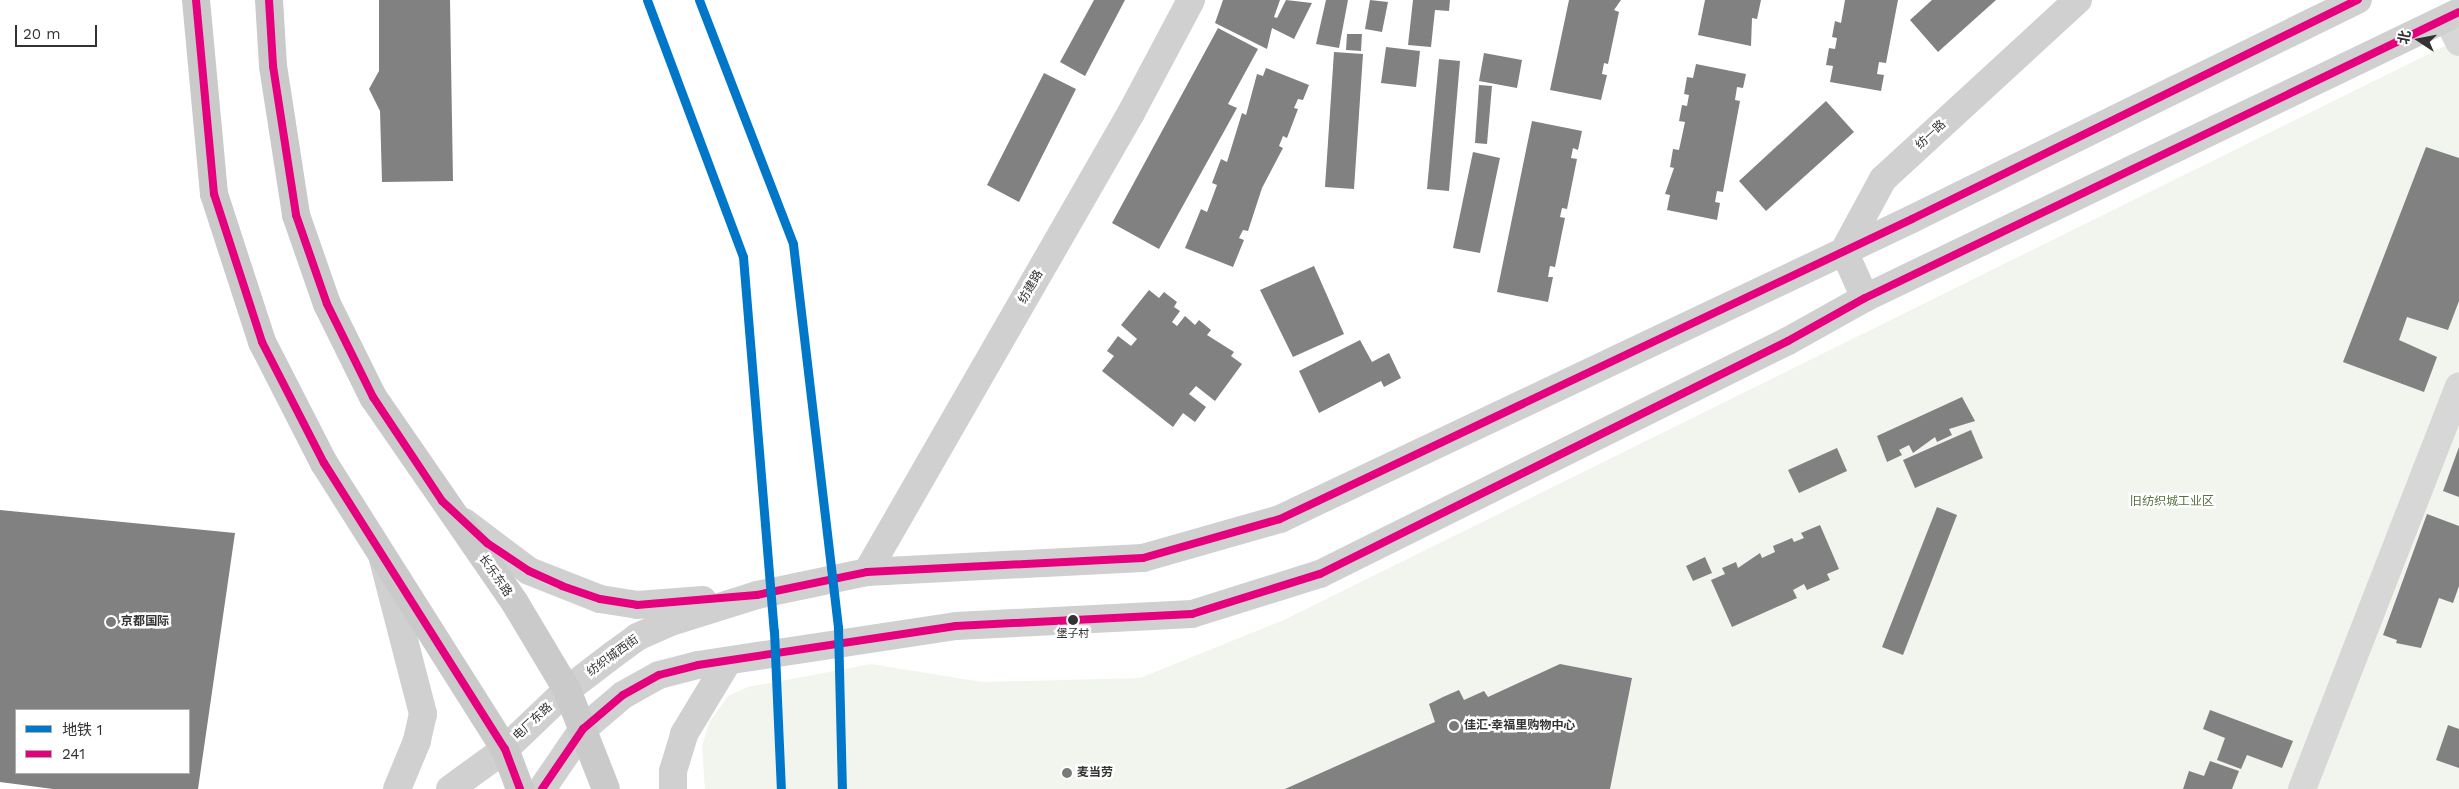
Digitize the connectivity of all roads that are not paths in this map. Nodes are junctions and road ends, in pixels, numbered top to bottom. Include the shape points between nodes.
1 (196, 0) edge
2 (269, 0) edge
3 (1191, 0) edge
4 (2078, 0) edge
5 (2358, 0) edge
6 (2455, 24) edge
7 (1844, 251) junction
8 (1865, 298) junction
9 (2459, 387) edge
10 (442, 501) junction
11 (380, 548) junction
12 (867, 572) junction
13 (757, 595) junction
14 (728, 661) junction
15 (567, 690) junction
16 (583, 729) junction
17 (505, 749) junction
18 (396, 789) edge
19 (450, 789) edge
20 (520, 789) edge
21 (542, 789) edge
22 (606, 789) edge
23 (673, 789) edge
24 (2302, 789) edge

1 - 11 main road via 214,194 262,342 324,463
2 - 10 main road, 长乐东路 via 273,66 296,215 328,304 374,397
3 - 12 main road, 纺建路 via 1126,121
4 - 7 main road, 纺一路 via 1883,178
5 - 7 main road, 纺织城西街
6 - 8 main road
7 - 8 main road
7 - 12 main road, 纺织城西街 via 1280,519 1143,558
8 - 14 main road via 1788,341 1320,574 1251,598 1192,614 956,626
9 - 24 street
10 - 13 main road via 487,543 529,571 600,599 637,605
10 - 15 main road, 长乐东路 via 514,603
11 - 17 main road
11 - 18 main road via 423,714 417,741
12 - 13 main road, 纺织城西街
13 - 15 main road, 纺织城西街 via 668,623 637,637
14 - 16 main road via 659,675 624,695
14 - 23 main road via 684,734 673,771
15 - 16 main road, 长乐东路
15 - 17 main road, 电厂东路
16 - 21 main road
16 - 22 main road, 长乐东路
17 - 19 main road, 电厂东路
17 - 20 main road

